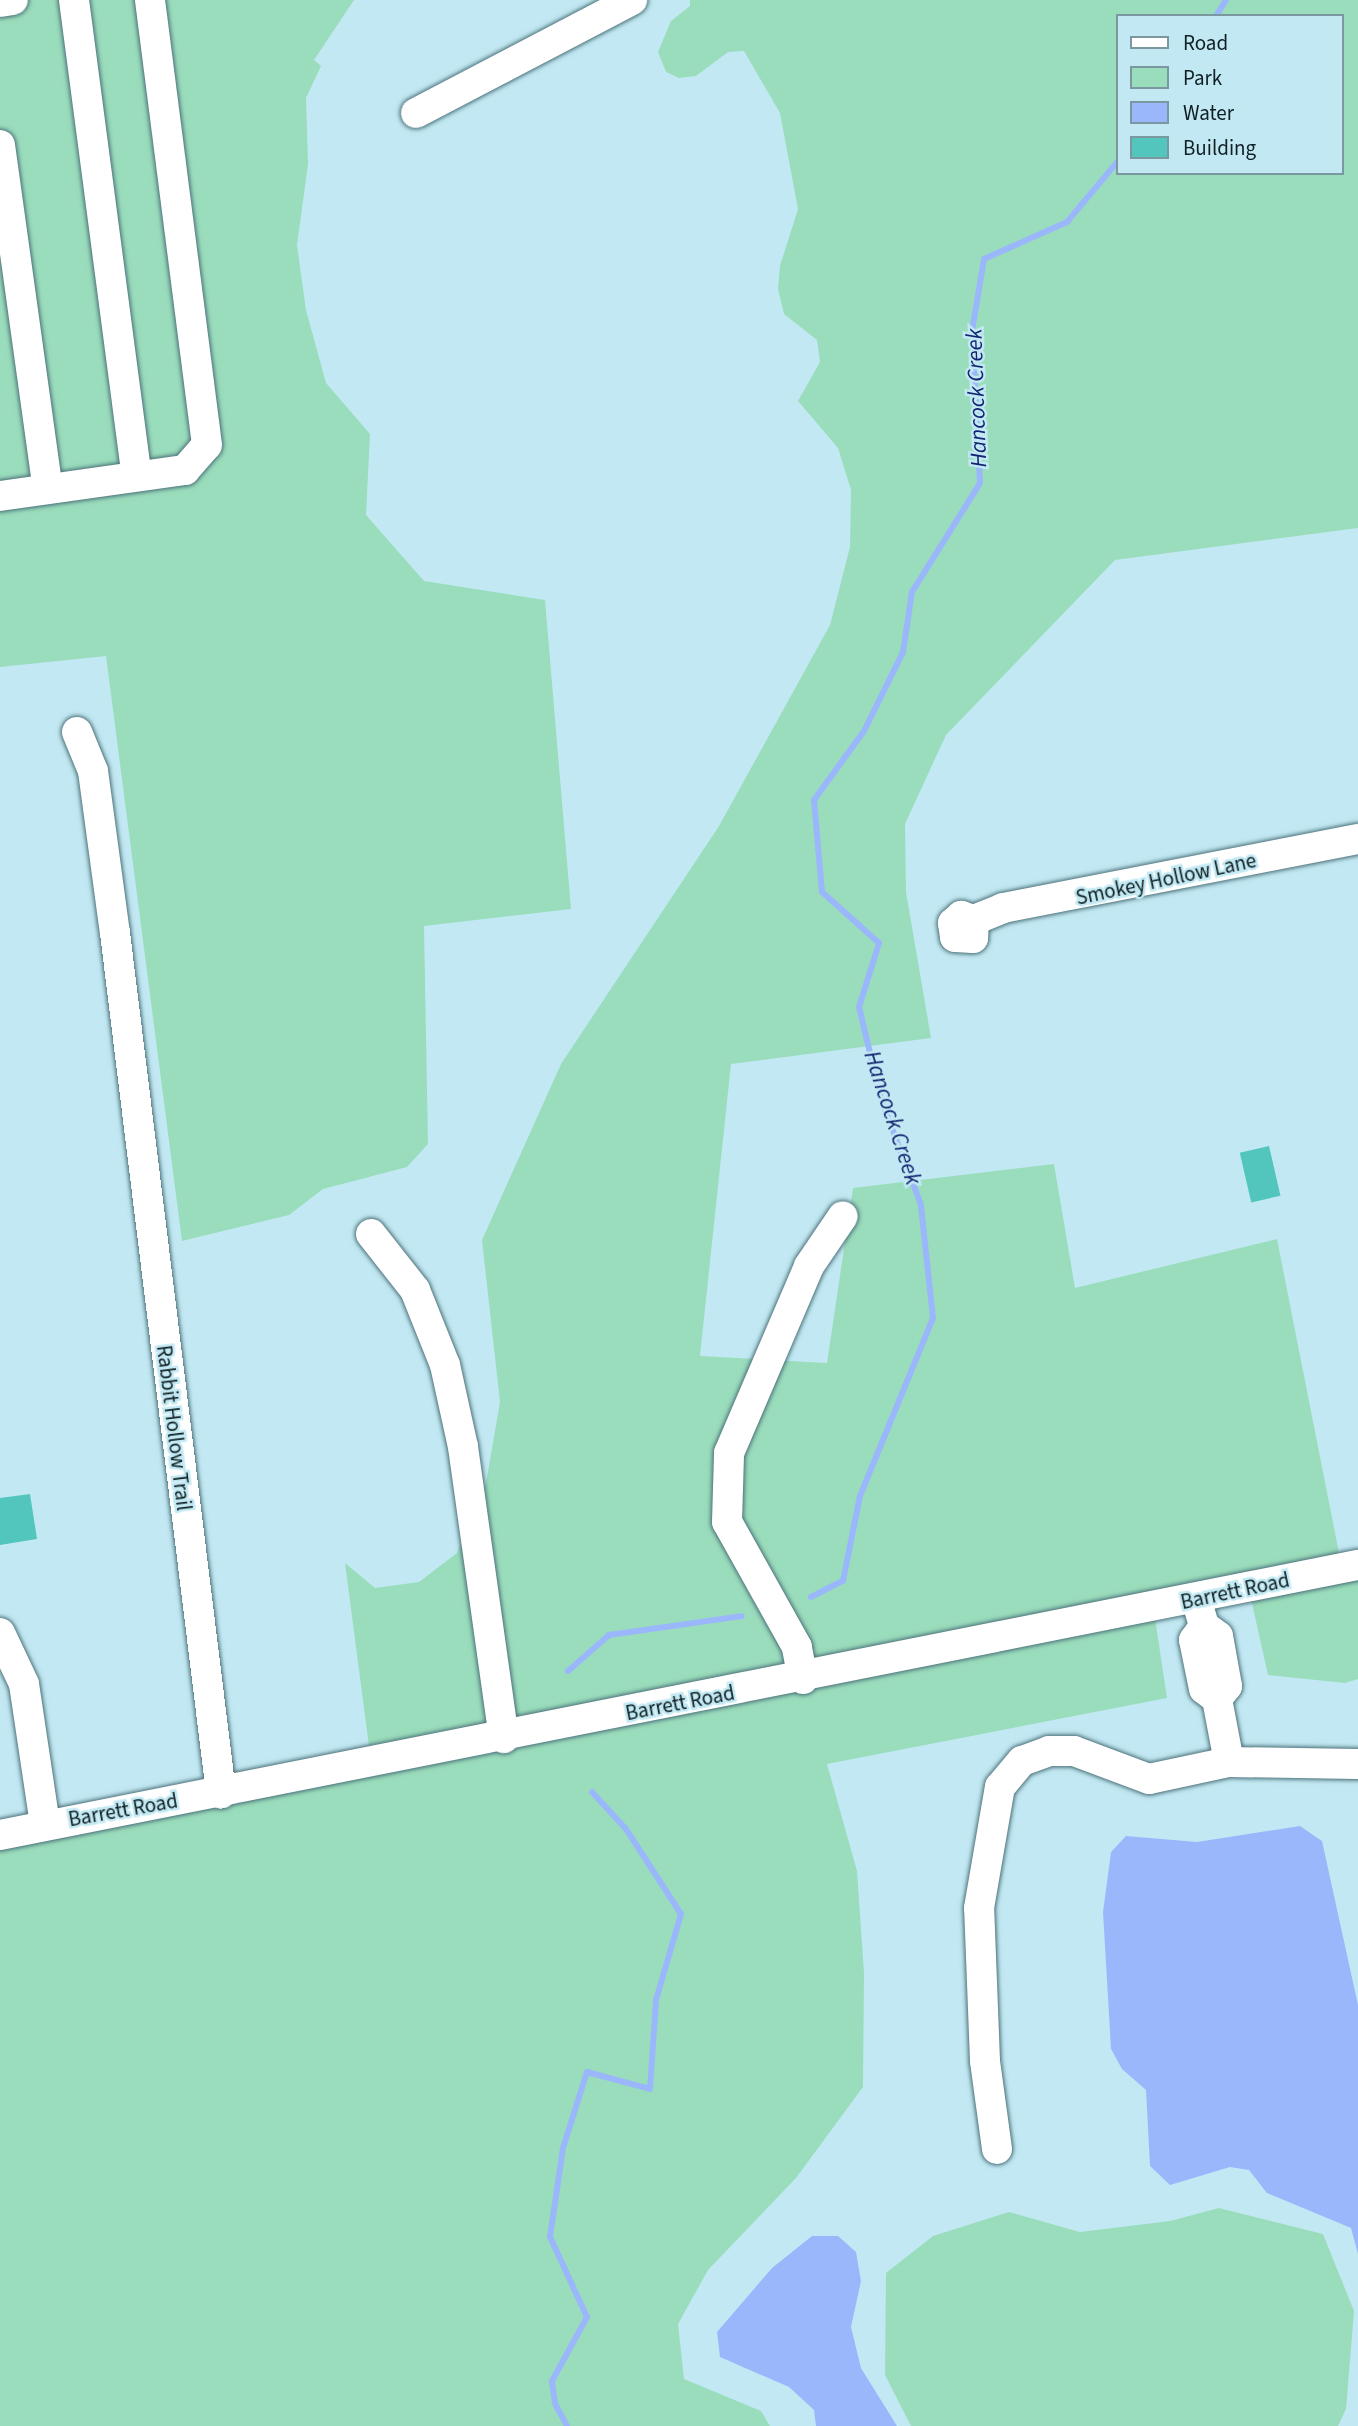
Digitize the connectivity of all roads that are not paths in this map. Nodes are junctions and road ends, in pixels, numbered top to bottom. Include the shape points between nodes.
1 (13, 0) edge
2 (74, 0) edge
3 (150, 0) edge
4 (632, 0) edge
5 (0, 2) edge
6 (416, 113) dead end
7 (0, 145) edge
8 (137, 476) junction
9 (48, 489) junction
10 (0, 496) edge
11 (77, 732) dead end
12 (1358, 839) edge
13 (974, 920) dead end
14 (843, 1216) dead end
15 (371, 1234) dead end
16 (1358, 1565) edge
17 (1200, 1612) junction
18 (0, 1633) edge
19 (803, 1679) junction
20 (504, 1738) junction
21 (1229, 1762) junction
22 (1358, 1764) edge
23 (221, 1793) junction
24 (45, 1824) junction
25 (0, 1835) edge
26 (997, 2148) dead end

1 - 5 street
2 - 8 street
3 - 8 street via 207,445 185,470
4 - 6 street
7 - 9 street
8 - 9 street
9 - 10 street
11 - 23 street, Rabbit Hollow Trail via 93,771
12 - 13 street, Smokey Hollow Lane via 1003,908
14 - 19 street via 809,1266 729,1453 727,1522 797,1647
15 - 20 street via 415,1290 445,1366 463,1447
16 - 17 street, Barrett Road
17 - 19 street, Barrett Road
17 - 21 street via 1194,1640 1204,1689 1217,1699
18 - 24 street via 23,1684
19 - 20 street, Barrett Road
20 - 23 street, Barrett Road
21 - 22 street
21 - 26 street via 1149,1779 1074,1751 1049,1751 1022,1761 1000,1787 979,1921 985,2061
23 - 24 street, Barrett Road
24 - 25 street, Barrett Road

